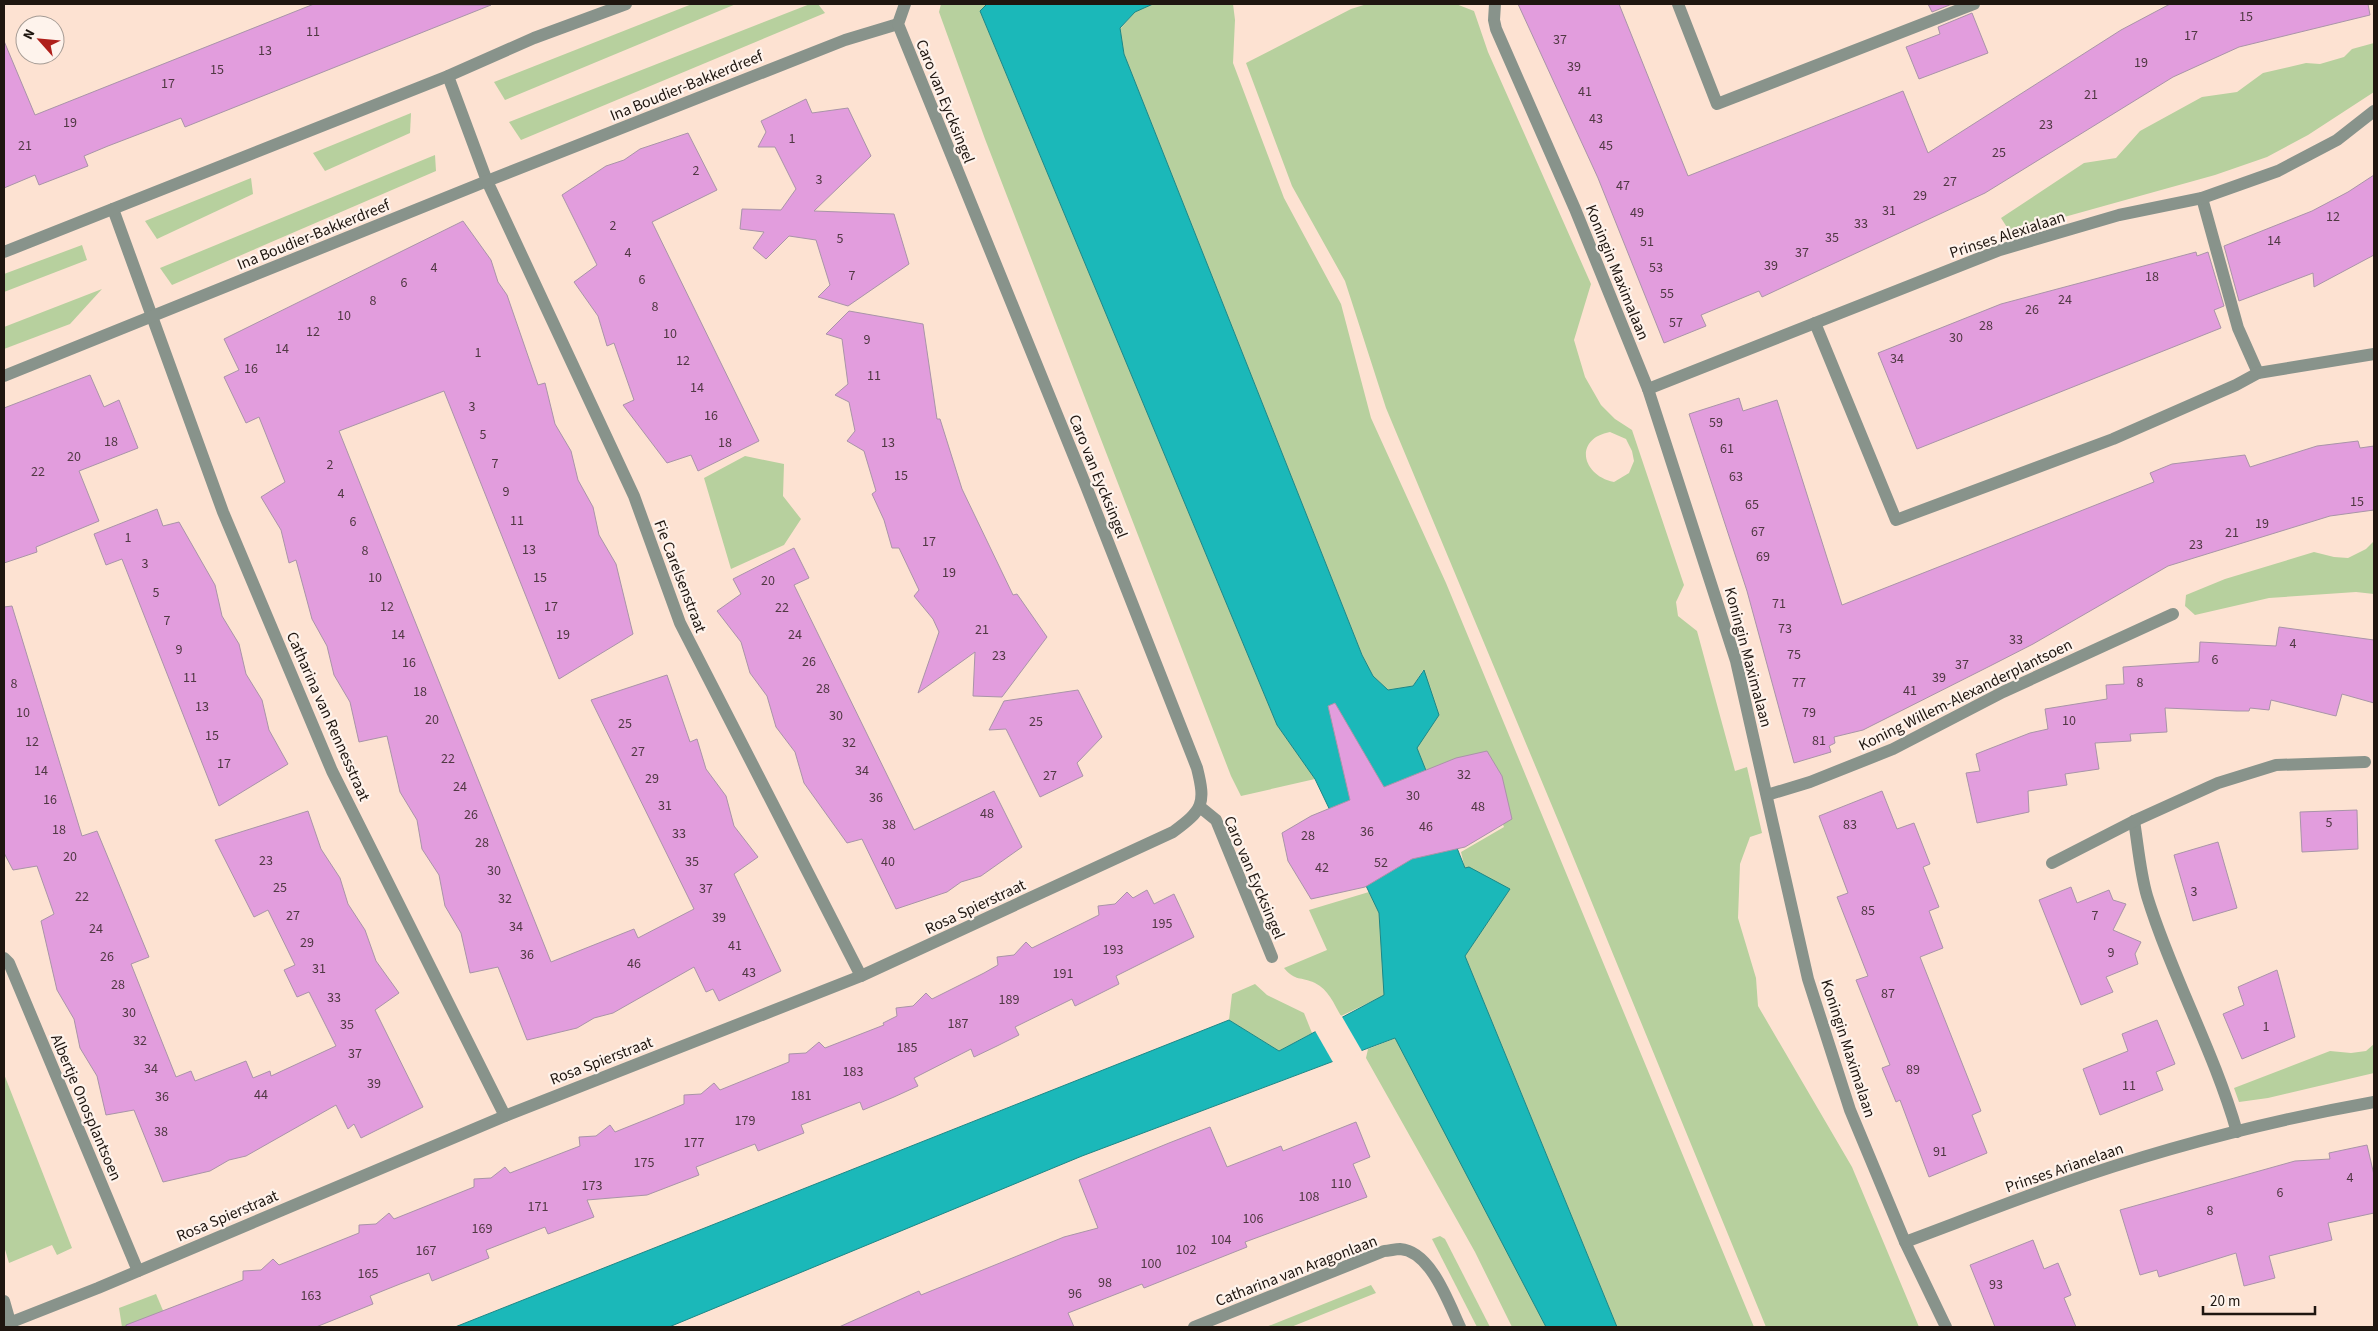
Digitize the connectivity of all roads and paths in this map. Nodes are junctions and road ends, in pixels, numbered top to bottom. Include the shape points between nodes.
1 (626, 4) edge
2 (905, 4) edge
3 (1495, 4) edge
4 (1678, 4) edge
5 (1974, 4) edge
6 (898, 24) junction
7 (448, 76) junction
8 (2374, 111) edge
9 (487, 181) junction
10 (2202, 198) junction
11 (113, 209) junction
12 (4, 252) edge
13 (151, 318) junction
14 (1815, 323) junction
15 (2374, 354) edge
16 (2258, 373) junction
17 (4, 376) edge
18 (1648, 389) junction
19 (2173, 614) dead end
20 (2365, 762) dead end
21 (1767, 795) junction
22 (1200, 807) junction
23 (2134, 821) junction
24 (2052, 863) dead end
25 (1272, 957) dead end
26 (4, 958) edge
27 (861, 976) junction
28 (2374, 1102) edge
29 (505, 1116) junction
30 (2237, 1132) junction
31 (1905, 1242) junction
32 (138, 1271) junction
33 (4, 1301) edge
34 (7, 1324) edge
35 (1194, 1327) edge
36 (1460, 1327) edge
37 (1946, 1327) edge

1 - 7 street via 534,38
2 - 6 street
3 - 18 street, Koningin Maximalaan via 1496,29 1575,208
4 - 5 street via 1716,104
6 - 9 street, Ina Boudier-Bakkerdreef via 845,40
6 - 22 street, Caro van Eycksingel via 1194,759 1204,793
7 - 9 street
7 - 11 street
8 - 10 street, Prinses Alexialaan via 2337,140 2286,166
9 - 13 street, Ina Boudier-Bakkerdreef
9 - 27 street, Fie Carelsenstraat via 634,496 680,623
10 - 14 street, Prinses Alexialaan via 2119,215 2000,250
10 - 16 street via 2238,328
11 - 12 street
11 - 13 street
13 - 17 street, Ina Boudier-Bakkerdreef
13 - 29 street, Catharina van Rennesstraat via 223,512 332,771
14 - 16 street via 1896,520 2113,439
14 - 18 street, Prinses Alexialaan
15 - 16 street
18 - 21 street, Koningin Maximalaan via 1736,661
19 - 21 street, Koning Willem-Alexanderplantsoen via 2003,692 1893,749 1810,782
20 - 23 street via 2276,765 2218,783
21 - 31 street, Koningin Maximalaan via 1811,988 1850,1110
22 - 25 street, Caro van Eycksingel via 1216,820
22 - 27 street, Rosa Spierstraat via 1173,832
23 - 24 street
23 - 30 street via 2146,894 2175,976 2224,1087
26 - 32 street, Albertje Onosplantsoen via 9,963
27 - 29 street, Rosa Spierstraat
28 - 30 street, Prinses Arianelaan
29 - 32 street, Rosa Spierstraat
30 - 31 street, Prinses Arianelaan via 2059,1184
31 - 37 street, Koningin Maximalaan
32 - 34 street, Rosa Spierstraat
33 - 34 street
35 - 36 street, Catharina van Aragonlaan via 1384,1251 1400,1249 1424,1260

